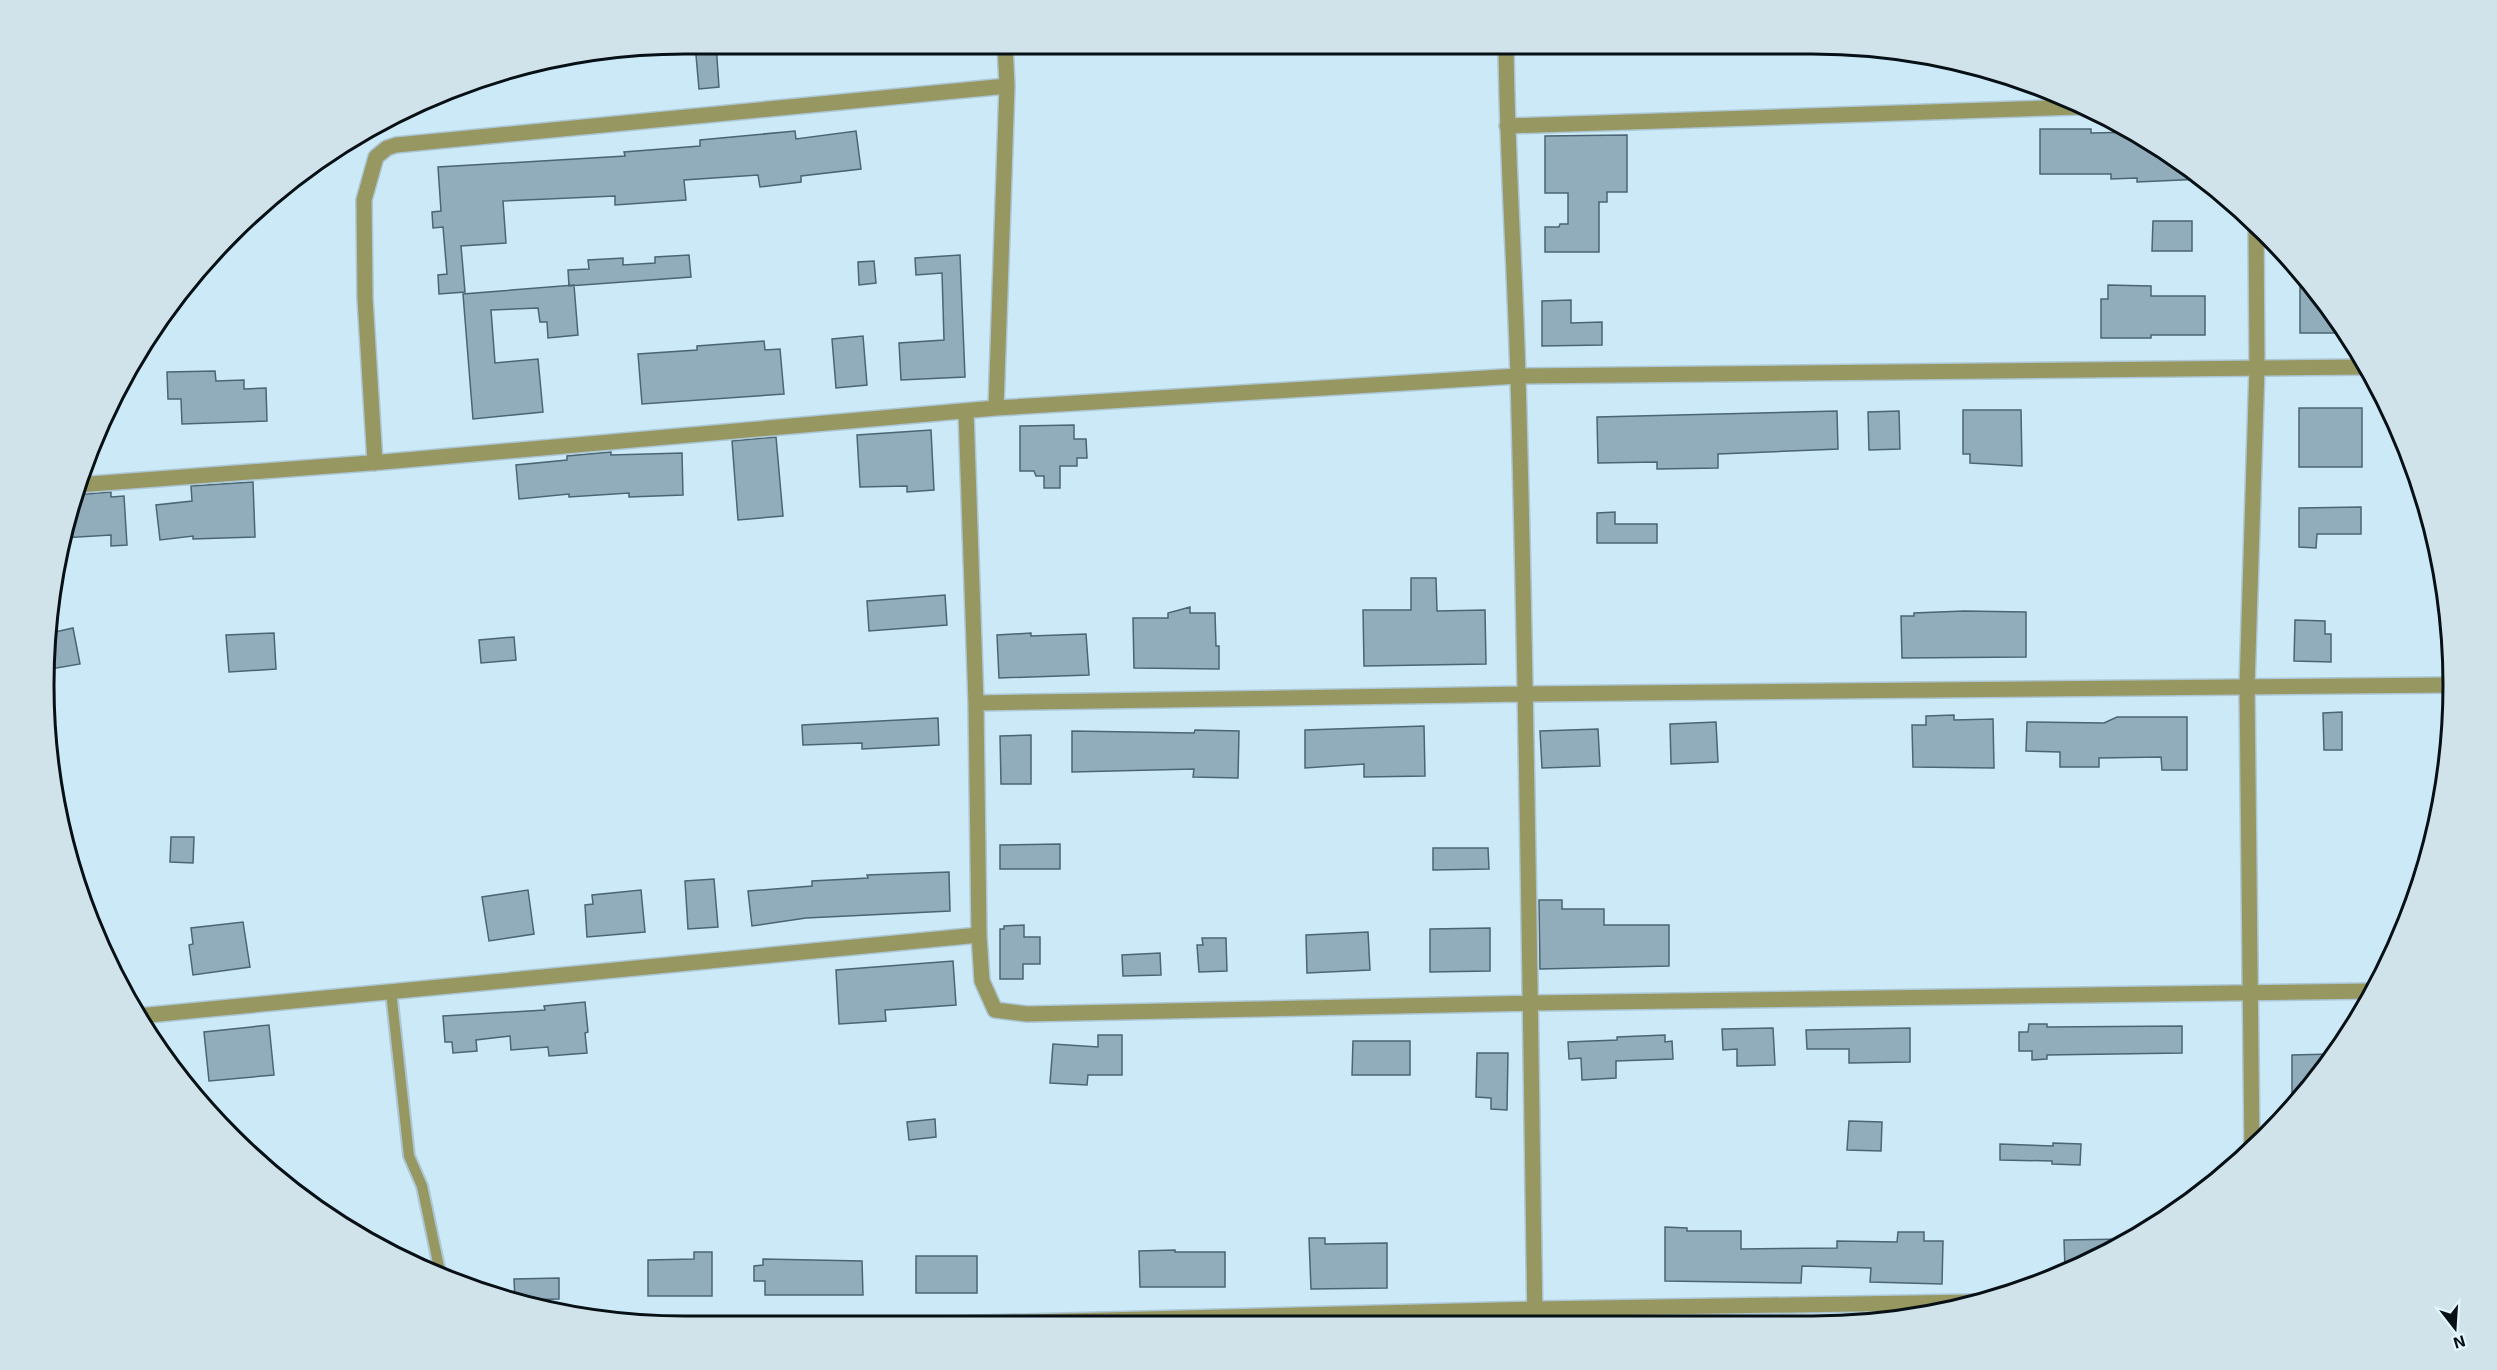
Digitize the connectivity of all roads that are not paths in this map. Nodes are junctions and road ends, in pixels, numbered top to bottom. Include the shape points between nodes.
1 (1005, 54) edge
2 (1506, 54) edge
3 (1007, 87) junction
4 (2065, 107) edge
5 (1507, 126) junction
6 (2256, 237) edge
7 (2257, 367) junction
8 (2356, 367) edge
9 (1518, 376) junction
10 (996, 408) junction
11 (966, 411) junction
12 (375, 462) junction
13 (86, 484) edge
14 (2443, 685) edge
15 (2247, 687) junction
16 (1524, 694) junction
17 (976, 703) junction
18 (979, 935) junction
19 (2363, 991) edge
20 (391, 992) junction
21 (2250, 993) junction
22 (1532, 1003) junction
23 (148, 1015) edge
24 (2252, 1137) edge
25 (440, 1266) edge
26 (1938, 1303) edge
27 (1535, 1316) edge

1 - 3 street
2 - 5 street
3 - 10 street
3 - 12 street via 387,148 376,157 364,200 365,298
4 - 5 street
5 - 9 street
6 - 7 street
7 - 8 street
7 - 9 street
7 - 15 street
9 - 10 street
9 - 16 street
10 - 11 street
11 - 12 street
11 - 17 street
12 - 13 street
14 - 15 street
15 - 16 street
15 - 21 street
16 - 17 street
16 - 22 street
17 - 18 street
18 - 20 street
18 - 22 street via 982,981 994,1010 1027,1014
19 - 21 street
20 - 23 street
20 - 25 lane via 410,1156 422,1186
21 - 22 street
21 - 24 street
22 - 27 street
26 - 27 street

